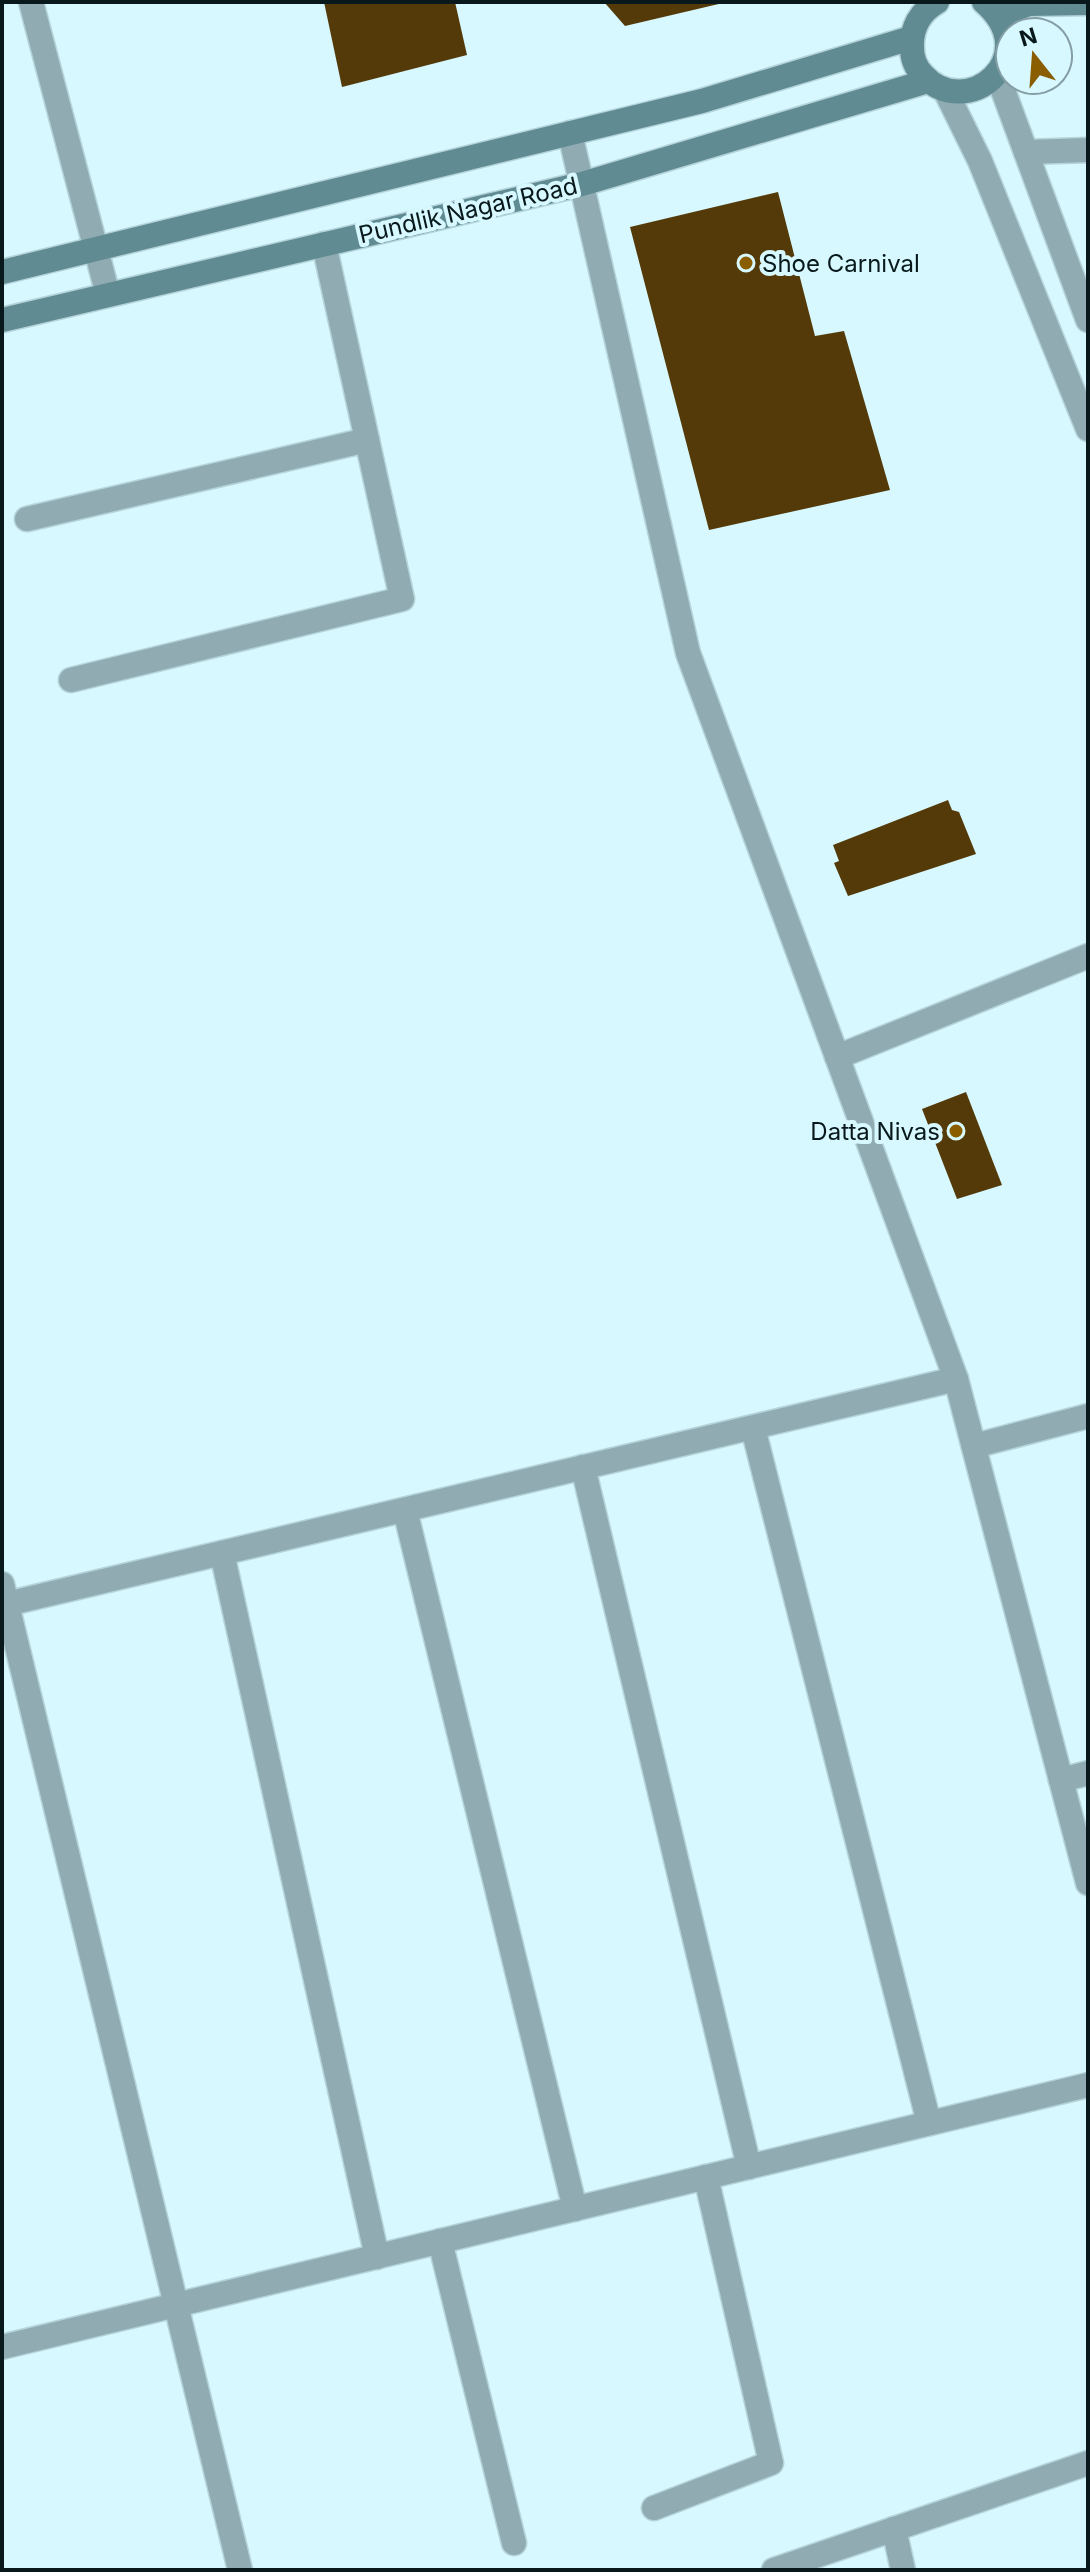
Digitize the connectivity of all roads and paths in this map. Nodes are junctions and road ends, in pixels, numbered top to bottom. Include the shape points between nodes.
1 (31, 2) edge
2 (905, 2) edge
3 (937, 2) edge
4 (1088, 3) edge
5 (992, 8) edge
6 (913, 32) junction
7 (994, 77) edge
8 (937, 86) junction
9 (1005, 96) edge
10 (570, 133) junction
11 (1088, 150) edge
12 (1026, 152) junction
13 (582, 184) junction
14 (324, 244) junction
15 (96, 249) junction
16 (2, 272) edge
17 (108, 295) junction
18 (2, 320) edge
19 (1088, 320) edge
20 (1088, 429) edge
21 (367, 440) junction
22 (27, 519) dead end
23 (71, 680) dead end
24 (1088, 956) edge
25 (837, 1057) junction
26 (956, 1379) junction
27 (1088, 1416) edge
28 (753, 1428) junction
29 (974, 1446) junction
30 (583, 1467) junction
31 (405, 1510) junction
32 (222, 1553) junction
33 (4, 1597) edge
34 (1088, 1773) edge
35 (1061, 1780) junction
36 (1088, 1883) edge
37 (1088, 2085) edge
38 (929, 2123) junction
39 (749, 2167) junction
40 (706, 2177) junction
41 (575, 2209) junction
42 (440, 2241) junction
43 (377, 2257) junction
44 (176, 2306) junction
45 (2, 2347) edge
46 (1088, 2463) edge
47 (654, 2508) dead end
48 (894, 2529) junction
49 (514, 2543) dead end
50 (240, 2570) edge
51 (774, 2570) edge
52 (903, 2570) edge

1 - 15 street
2 - 6 main road
3 - 6 main road via 926,8
4 - 5 main road
6 - 8 main road via 918,70
6 - 10 main road, Pundlik Nagar Road via 702,101
7 - 8 main road, Pundlik Nagar Road via 965,92
8 - 13 main road, Pundlik Nagar Road
8 - 20 street via 980,161
9 - 12 street
10 - 13 street
10 - 15 main road, Pundlik Nagar Road
11 - 12 street
12 - 19 street
13 - 14 main road, Pundlik Nagar Road
13 - 25 street via 688,653
14 - 17 main road, Pundlik Nagar Road
14 - 21 street
15 - 16 main road, Pundlik Nagar Road
15 - 17 street
17 - 18 main road, Pundlik Nagar Road
21 - 22 street
21 - 23 street via 402,599
24 - 25 street
25 - 26 street
26 - 28 street
26 - 29 street
27 - 29 street
28 - 30 street
28 - 38 street
29 - 35 street
30 - 31 street
30 - 39 street
31 - 32 street
31 - 41 street
32 - 33 street
32 - 43 street
33 - 44 street
34 - 35 street
35 - 36 street
37 - 38 street
38 - 39 street
39 - 40 street
40 - 41 street
40 - 47 street via 771,2463
41 - 42 street
42 - 43 street
42 - 49 street
43 - 44 street
44 - 45 street
44 - 50 street
46 - 48 street
48 - 51 street
48 - 52 street

